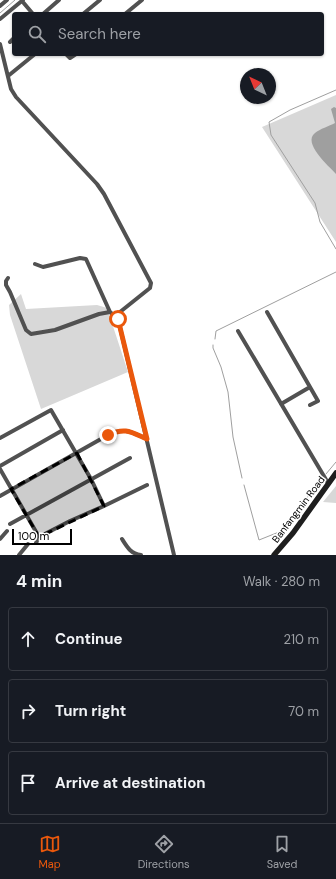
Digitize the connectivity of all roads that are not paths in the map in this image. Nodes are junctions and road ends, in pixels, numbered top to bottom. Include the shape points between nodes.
1 (7, 0) edge
2 (59, 0) edge
3 (100, 0) edge
4 (142, 0) edge
5 (23, 1) edge
6 (0, 6) edge
7 (31, 12) edge
8 (45, 12) edge
9 (85, 12) edge
10 (127, 12) edge
11 (0, 19) edge
12 (0, 44) edge
13 (33, 56) edge
14 (8, 76) junction
15 (35, 264) dead end
16 (8, 278) dead end
17 (110, 312) junction
18 (267, 312) dead end
19 (118, 319) junction
20 (238, 331) dead end
21 (310, 387) junction
22 (281, 404) junction
23 (310, 405) dead end
24 (63, 430) junction
25 (0, 438) edge
26 (147, 439) junction
27 (77, 453) junction
28 (130, 458) dead end
29 (0, 466) edge
30 (0, 470) edge
31 (336, 473) edge
32 (91, 479) junction
33 (328, 484) junction
34 (147, 485) dead end
35 (11, 489) junction
36 (0, 496) edge
37 (104, 506) junction
38 (26, 515) junction
39 (10, 524) dead end
40 (7, 531) dead end
41 (39, 537) junction
42 (0, 539) edge
43 (122, 539) dead end
44 (36, 543) dead end
45 (28, 544) dead end
46 (19, 555) edge
47 (141, 555) edge
48 (174, 555) edge
49 (274, 555) edge

1 - 6 street
2 - 8 street
3 - 9 street
4 - 10 street
5 - 7 street
5 - 11 street
12 - 14 street
13 - 14 street
14 - 19 street via 16,97 104,194 151,283 150,288 120,312
15 - 17 street via 43,268 80,258 86,259
16 - 17 street via 6,285 27,332 31,334 55,330
17 - 19 street
18 - 21 street
19 - 26 street
20 - 22 street
21 - 22 street
21 - 23 street via 318,401
22 - 33 street
24 - 25 street via 51,410
24 - 27 street
24 - 29 street
26 - 27 street via 128,431 118,430
26 - 48 street
27 - 32 street
27 - 35 street
28 - 32 street
30 - 35 street
31 - 33 street, Banfangmin Road
32 - 37 street
32 - 38 street
33 - 49 street, Banfangmin Road
34 - 37 street
35 - 36 street
35 - 38 street
37 - 41 street
38 - 39 street
38 - 41 street
40 - 42 street
41 - 44 street
43 - 47 street via 129,550
45 - 46 street

